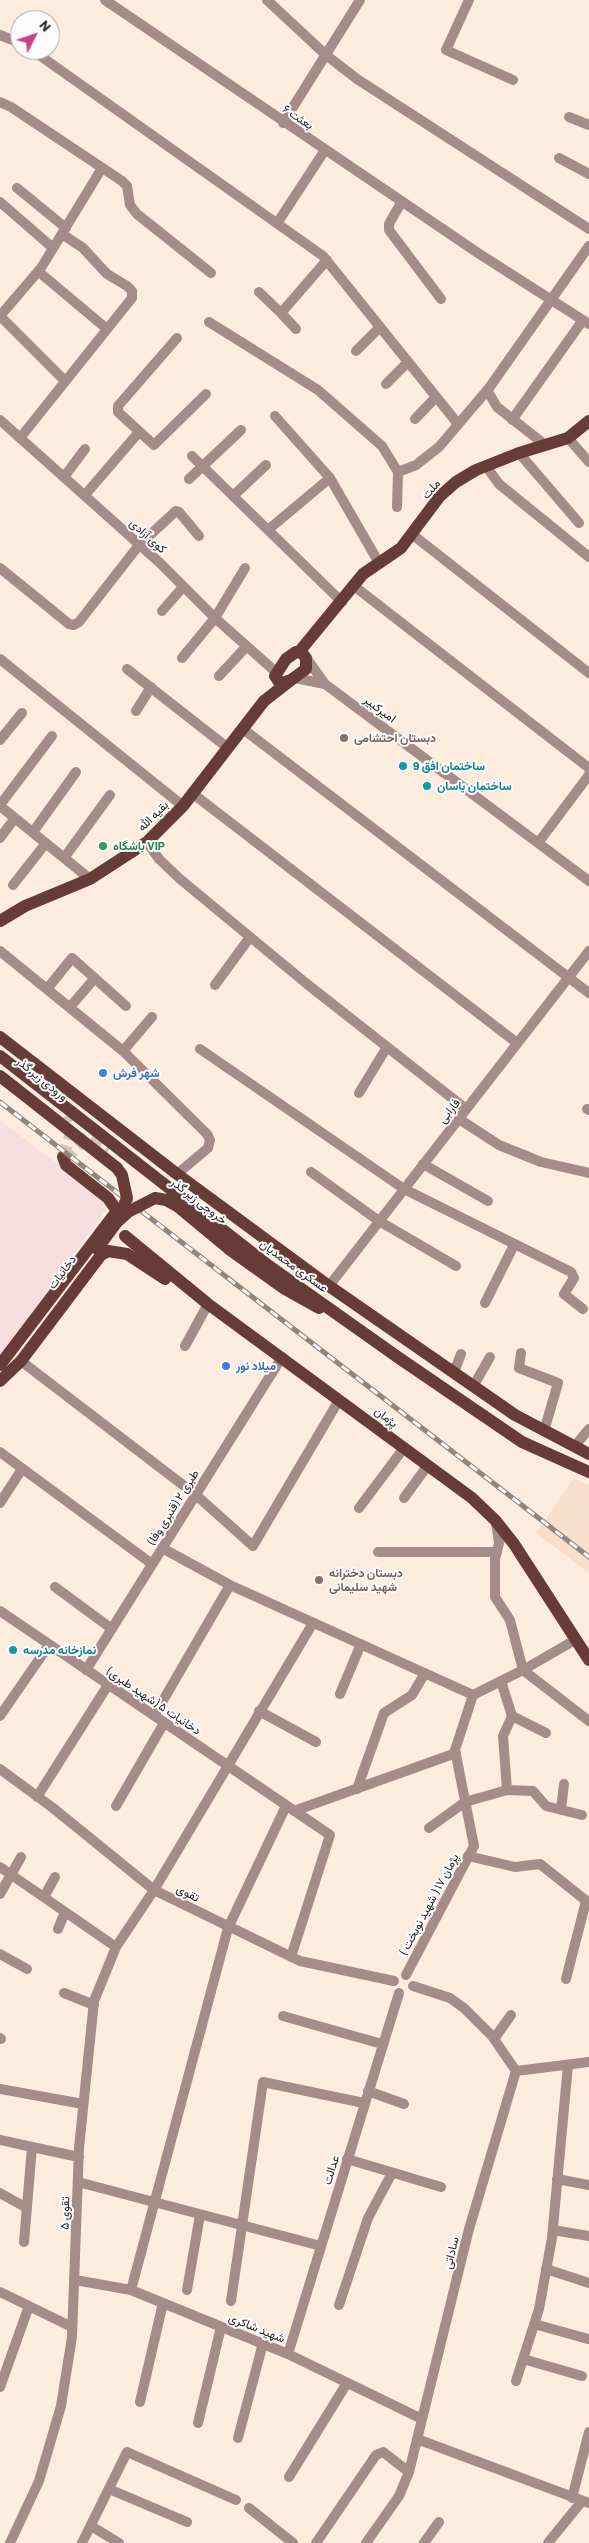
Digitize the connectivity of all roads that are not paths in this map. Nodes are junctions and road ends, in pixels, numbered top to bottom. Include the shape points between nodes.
1 (268, 0) edge
2 (360, 0) edge
3 (469, 0) edge
4 (108, 1) edge
5 (326, 54) junction
6 (46, 60) edge
7 (513, 80) dead end
8 (0, 102) edge
9 (569, 118) dead end
10 (283, 122) junction
11 (589, 125) edge
12 (325, 150) junction
13 (559, 158) dead end
14 (102, 168) junction
15 (589, 174) edge
16 (18, 188) dead end
17 (0, 202) edge
18 (402, 202) junction
19 (278, 222) junction
20 (589, 228) edge
21 (64, 231) junction
22 (589, 246) edge
23 (53, 248) junction
24 (327, 260) junction
25 (39, 272) junction
26 (210, 273) dead end
27 (259, 292) dead end
28 (441, 299) dead end
29 (551, 300) junction
30 (281, 313) junction
31 (0, 316) edge
32 (209, 322) dead end
33 (586, 322) edge
34 (380, 327) junction
35 (296, 329) dead end
36 (107, 330) junction
37 (177, 338) dead end
38 (356, 351) dead end
39 (408, 362) junction
40 (64, 380) junction
41 (386, 384) dead end
42 (487, 390) junction
43 (206, 394) dead end
44 (436, 397) junction
45 (275, 416) dead end
46 (415, 418) dead end
47 (0, 420) edge
48 (512, 420) junction
49 (589, 421) edge
50 (458, 424) junction
51 (241, 430) dead end
52 (139, 432) junction
53 (20, 438) junction
54 (568, 438) junction
55 (544, 444) junction
56 (85, 449) dead end
57 (519, 453) junction
58 (192, 456) dead end
59 (589, 462) edge
60 (266, 465) dead end
61 (486, 466) junction
62 (203, 467) junction
63 (398, 472) junction
64 (64, 477) junction
65 (330, 478) junction
66 (189, 479) dead end
67 (85, 496) junction
68 (233, 496) junction
69 (397, 507) dead end
70 (578, 523) dead end
71 (269, 529) junction
72 (413, 535) junction
73 (199, 536) dead end
74 (139, 545) junction
75 (589, 557) edge
76 (379, 563) junction
77 (0, 568) edge
78 (245, 568) dead end
79 (354, 586) junction
80 (183, 587) junction
81 (342, 602) junction
82 (162, 611) dead end
83 (215, 618) junction
84 (246, 647) junction
85 (304, 656) junction
86 (182, 658) dead end
87 (0, 659) edge
88 (127, 668) dead end
89 (589, 673) edge
90 (276, 674) junction
91 (219, 676) dead end
92 (293, 679) junction
93 (325, 684) junction
94 (150, 687) junction
95 (264, 701) junction
96 (136, 711) dead end
97 (22, 713) dead end
98 (243, 729) junction
99 (52, 736) dead end
100 (0, 740) edge
101 (228, 748) junction
102 (589, 768) edge
103 (76, 772) dead end
104 (589, 776) edge
105 (192, 793) junction
106 (110, 795) dead end
107 (0, 806) edge
108 (183, 806) junction
109 (15, 818) junction
110 (33, 832) junction
111 (0, 838) edge
112 (147, 842) junction
113 (46, 843) junction
114 (538, 843) junction
115 (64, 858) junction
116 (90, 879) junction
117 (589, 881) edge
118 (13, 885) dead end
119 (0, 921) edge
120 (250, 937) junction
121 (0, 951) edge
122 (589, 951) edge
123 (569, 977) junction
124 (95, 978) junction
125 (215, 985) dead end
126 (47, 989) junction
127 (589, 993) edge
128 (126, 1006) dead end
129 (70, 1007) junction
130 (152, 1017) dead end
131 (0, 1037) edge
132 (518, 1043) junction
133 (387, 1047) junction
134 (200, 1049) dead end
135 (123, 1051) junction
136 (0, 1056) edge
137 (0, 1063) edge
138 (0, 1076) edge
139 (359, 1093) dead end
140 (466, 1109) junction
141 (67, 1116) dead end
142 (459, 1119) junction
143 (115, 1152) tunnel mouth
144 (63, 1157) dead end
145 (423, 1164) junction
146 (311, 1172) dead end
147 (176, 1174) junction
148 (589, 1174) edge
149 (404, 1189) junction
150 (488, 1201) dead end
151 (117, 1216) junction
152 (379, 1221) junction
153 (125, 1236) dead end
154 (514, 1245) junction
155 (269, 1266) junction
156 (456, 1266) dead end
157 (329, 1286) junction
158 (317, 1299) junction
159 (205, 1301) junction
160 (485, 1303) dead end
161 (582, 1309) dead end
162 (49, 1313) junction
163 (346, 1321) junction
164 (185, 1346) dead end
165 (520, 1353) dead end
166 (462, 1354) dead end
167 (282, 1357) junction
168 (490, 1357) dead end
169 (21, 1361) junction
170 (0, 1365) edge
171 (0, 1372) edge
172 (454, 1372) junction
173 (0, 1380) edge
174 (474, 1385) junction
175 (339, 1400) junction
176 (589, 1429) edge
177 (544, 1431) junction
178 (574, 1447) junction
179 (404, 1448) junction
180 (0, 1452) edge
181 (589, 1454) edge
182 (428, 1466) junction
183 (22, 1469) junction
184 (589, 1472) edge
185 (196, 1495) junction
186 (404, 1498) dead end
187 (0, 1503) edge
188 (358, 1508) dead end
189 (495, 1520) junction
190 (162, 1548) junction
191 (378, 1552) dead end
192 (497, 1552) junction
193 (152, 1564) junction
194 (230, 1585) junction
195 (54, 1587) dead end
196 (0, 1611) edge
197 (313, 1622) junction
198 (112, 1629) junction
199 (575, 1640) junction
200 (361, 1644) junction
201 (50, 1645) junction
202 (589, 1660) edge
203 (86, 1670) junction
204 (523, 1670) junction
205 (425, 1674) junction
206 (501, 1681) junction
207 (108, 1685) junction
208 (340, 1694) dead end
209 (473, 1695) junction
210 (259, 1711) junction
211 (0, 1716) edge
212 (154, 1716) junction
213 (512, 1716) junction
214 (589, 1721) edge
215 (164, 1723) junction
216 (546, 1733) dead end
217 (316, 1742) dead end
218 (456, 1753) junction
219 (227, 1766) junction
220 (0, 1769) edge
221 (564, 1784) dead end
222 (357, 1789) junction
223 (506, 1790) junction
224 (37, 1797) junction
225 (465, 1802) junction
226 (116, 1806) dead end
227 (290, 1809) junction
228 (561, 1810) junction
229 (582, 1815) dead end
230 (429, 1828) dead end
231 (468, 1856) junction
232 (21, 1857) dead end
233 (0, 1866) edge
234 (11, 1874) junction
235 (55, 1877) dead end
236 (154, 1890) junction
237 (0, 1894) edge
238 (44, 1897) junction
239 (587, 1902) edge
240 (65, 1912) junction
241 (228, 1928) junction
242 (58, 1929) dead end
243 (116, 1947) junction
244 (0, 1954) edge
245 (291, 1957) junction
246 (27, 1969) dead end
247 (406, 1975) junction
248 (566, 1979) dead end
249 (394, 1981) junction
250 (413, 1986) junction
251 (64, 1993) dead end
252 (398, 1994) junction
253 (94, 2005) junction
254 (511, 2015) dead end
255 (283, 2016) dead end
256 (494, 2039) junction
257 (382, 2044) junction
258 (589, 2062) edge
259 (568, 2065) junction
260 (516, 2072) junction
261 (0, 2090) edge
262 (368, 2091) junction
263 (364, 2103) junction
264 (83, 2104) junction
265 (404, 2104) dead end
266 (0, 2140) edge
267 (32, 2146) junction
268 (78, 2157) junction
269 (347, 2159) junction
270 (392, 2172) junction
271 (557, 2179) junction
272 (78, 2182) junction
273 (589, 2186) edge
274 (441, 2187) dead end
275 (0, 2193) edge
276 (154, 2203) junction
277 (27, 2208) junction
278 (200, 2215) junction
279 (242, 2227) junction
280 (553, 2230) junction
281 (589, 2236) edge
282 (24, 2242) dead end
283 (321, 2246) junction
284 (546, 2270) junction
285 (75, 2280) junction
286 (589, 2282) edge
287 (131, 2290) junction
288 (187, 2290) dead end
289 (0, 2292) edge
290 (231, 2301) dead end
291 (163, 2303) junction
292 (339, 2305) dead end
293 (29, 2306) junction
294 (534, 2324) junction
295 (221, 2326) junction
296 (72, 2327) junction
297 (588, 2339) edge
298 (262, 2344) junction
299 (288, 2354) junction
300 (523, 2359) junction
301 (582, 2376) dead end
302 (516, 2380) dead end
303 (347, 2383) junction
304 (0, 2387) edge
305 (140, 2402) dead end
306 (422, 2419) junction
307 (198, 2423) dead end
308 (589, 2432) edge
309 (238, 2438) dead end
310 (417, 2439) junction
311 (409, 2472) junction
312 (289, 2476) dead end
313 (109, 2489) junction
314 (236, 2500) dead end
315 (581, 2501) edge
316 (249, 2508) dead end
317 (187, 2522) dead end
318 (439, 2522) dead end
319 (91, 2526) junction
320 (10, 2543) edge
321 (82, 2543) edge
322 (119, 2543) edge
323 (293, 2543) edge
324 (316, 2543) edge
325 (366, 2543) edge
326 (424, 2543) edge
327 (548, 2543) edge

1 - 5 street
2 - 5 street
3 - 7 street via 446,50
4 - 10 street, بعثت ۶
5 - 10 street
5 - 20 street via 357,79
6 - 19 street
8 - 14 street
9 - 11 street
10 - 12 street, بعثت ۶
12 - 18 street, بعثت ۶
12 - 19 street
13 - 15 street
14 - 21 street
14 - 26 street via 127,186 130,205 137,214
16 - 21 street
17 - 23 street
18 - 28 street via 389,224 389,230
18 - 29 street, بعثت ۶
19 - 24 street
21 - 23 street
21 - 36 street via 107,274 132,291 132,298
22 - 29 street
23 - 25 street
24 - 30 street
24 - 34 street
25 - 31 street
25 - 36 street
27 - 30 street
29 - 33 street, بعثت ۶
29 - 42 street
30 - 35 street
31 - 40 street
32 - 63 street via 318,390 382,446
33 - 48 street
34 - 38 street
34 - 39 street
36 - 40 street
37 - 52 street via 116,409
39 - 41 street
39 - 44 street
40 - 53 street
42 - 48 street via 497,407
42 - 50 street
43 - 52 street via 154,445
44 - 46 street
44 - 50 street
45 - 65 street
47 - 53 street, کوی آزادی
48 - 55 street
49 - 54 main road, ملت
50 - 63 street via 439,447 416,465
51 - 62 street
52 - 67 street
53 - 64 street, کوی آزادی
54 - 55 main road, ملت
54 - 59 street
55 - 57 main road, ملت
56 - 64 street
57 - 61 main road, ملت
57 - 70 street
58 - 62 street
60 - 68 street
61 - 72 main road, ملت via 456,482 440,496
61 - 75 street via 499,484
62 - 66 street
62 - 68 street
63 - 69 street
64 - 67 street, کوی آزادی
65 - 71 street
65 - 76 street
67 - 74 street, کوی آزادی
68 - 71 street
71 - 81 street
72 - 76 main road, ملت
72 - 89 street
73 - 74 street via 176,511
74 - 77 street via 74,625
74 - 80 street, کوی آزادی
76 - 79 main road, ملت via 363,574
78 - 83 street
79 - 81 main road, ملت
79 - 102 street
80 - 82 street
80 - 83 street, کوی آزادی
81 - 85 main road, ملت
83 - 84 street, کوی آزادی
83 - 86 street
84 - 90 street, کوی آزادی
84 - 91 street
85 - 90 main road via 286,660
85 - 92 main road, ملت via 306,670
85 - 93 street, امیرکبیر
87 - 108 street
88 - 94 street
90 - 92 main road via 282,683
90 - 95 main road
92 - 93 street
92 - 95 main road
93 - 114 street, امیرکبیر
94 - 96 street
94 - 101 street
95 - 98 main road, بقیه الله
97 - 100 street
98 - 101 main road, بقیه الله
98 - 123 street
99 - 107 street
101 - 105 main road, بقیه الله
103 - 110 street
104 - 114 street
105 - 108 main road, بقیه الله
105 - 132 street
106 - 115 street
107 - 109 street
108 - 112 main road, بقیه الله
109 - 110 street
109 - 111 street
110 - 113 street
112 - 116 main road, بقیه الله
112 - 120 street via 159,860
113 - 115 street
113 - 118 street
114 - 117 street, امیرکبیر
115 - 116 street
116 - 119 main road, بقیه الله via 25,906
120 - 125 street
120 - 133 street
121 - 126 street
122 - 123 street, فارابی
123 - 127 street
123 - 132 street, فارابی
124 - 126 street via 72,958
124 - 128 street
124 - 129 street
126 - 129 street
129 - 135 street
130 - 135 street
131 - 147 main road, عسکری محمدیان
132 - 140 street, فارابی
133 - 139 street
133 - 140 street
134 - 149 street
135 - 147 street via 210,1140 208,1148
136 - 155 main road, عسکری محمدیان
137 - 141 main road, ورودی زیر گذر
138 - 151 main road, bridge via 117,1168 127,1198
140 - 142 street, فارابی
142 - 145 street, فارابی
142 - 148 street via 499,1145 541,1162
143 - 155 main road, خروجی زیر گذر via 253,1260
144 - 151 main road via 66,1164 108,1198
145 - 149 street, فارابی
145 - 150 street
146 - 152 street
147 - 157 main road, عسکری محمدیان
149 - 152 street, فارابی
149 - 154 street
151 - 162 main road, دخانیات, bridge via 97,1249
151 - 163 main road, bridge via 155,1198 166,1200 285,1289
151 - 170 main road
152 - 156 street
152 - 157 street, فارابی
153 - 159 main road, پژمان
154 - 160 street
154 - 161 street via 574,1274 564,1294
155 - 158 main road, عسکری محمدیان
157 - 158 main road
157 - 172 main road, عسکری محمدیان
158 - 163 main road, عسکری محمدیان
159 - 164 street
159 - 167 main road, پژمان
159 - 169 main road via 189,1296 127,1254 108,1251 101,1255
162 - 171 main road, دخانیات via 38,1322
162 - 173 main road, دخانیات
163 - 184 main road, عسکری محمدیان via 522,1442
165 - 177 street via 519,1368 558,1383
166 - 172 street
167 - 175 main road, پژمان
167 - 185 street, طبری ۲ (قنبری وفا)
168 - 174 street
169 - 173 main road
169 - 185 street
172 - 174 main road, عسکری محمدیان
174 - 177 main road, عسکری محمدیان via 515,1415
175 - 179 main road, پژمان
175 - 185 street via 253,1546
176 - 178 street
177 - 178 main road, عسکری محمدیان
178 - 181 main road, عسکری محمدیان
179 - 182 main road, پژمان
179 - 188 street
180 - 183 street
182 - 186 street
182 - 189 main road, پژمان via 472,1498
183 - 187 street
183 - 193 street
185 - 190 street, طبری ۲ (قنبری وفا)
189 - 192 street
189 - 199 main road, پژمان
190 - 193 street, طبری ۲ (قنبری وفا)
190 - 194 street
191 - 192 street
192 - 204 street via 495,1597 510,1620
193 - 198 street, طبری ۲ (قنبری وفا)
194 - 197 street
194 - 212 street
195 - 198 street
196 - 201 street, دخانیات ۵ (شهید طبری)
197 - 200 street
197 - 210 street, تقوی ۵
198 - 203 street, طبری ۲ (قنبری وفا)
199 - 202 main road, پژمان
199 - 204 street
200 - 205 street
200 - 208 street
201 - 203 street, دخانیات ۵ (شهید طبری)
201 - 211 street
203 - 207 street, دخانیات ۵ (شهید طبری)
204 - 206 street
204 - 214 street
205 - 209 street
205 - 222 street via 412,1695 384,1713
206 - 209 street
206 - 213 street
207 - 212 street, دخانیات ۵ (شهید طبری)
207 - 224 street
209 - 218 street, پژمان ۱۷ ( شهید نوبخت )
210 - 217 street
210 - 219 street, تقوی ۵
212 - 215 street, دخانیات ۵ (شهید طبری)
213 - 216 street
213 - 223 street via 503,1736
215 - 219 street, دخانیات ۵ (شهید طبری)
215 - 226 street
218 - 222 street
218 - 225 street, پژمان ۱۷ ( شهید نوبخت )
219 - 227 street, دخانیات ۵ (شهید طبری)
219 - 236 street, تقوی ۵
220 - 224 street, تقوی
221 - 228 street
222 - 227 street
223 - 225 street
223 - 228 street via 533,1791 546,1806
224 - 236 street, تقوی
225 - 230 street
225 - 231 street, پژمان ۱۷ ( شهید نوبخت ) via 474,1846
227 - 241 street
227 - 245 street, دخانیات ۵ (شهید طبری) via 330,1835
228 - 229 street
231 - 239 street via 515,1867 540,1864
231 - 247 street, پژمان ۱۷ ( شهید نوبخت )
232 - 234 street
233 - 234 street
234 - 237 street
234 - 238 street
235 - 238 street
236 - 241 street, تقوی
236 - 243 street, تقوی ۵
238 - 240 street
239 - 248 street
240 - 242 street
240 - 243 street
241 - 245 street, تقوی
241 - 276 street
243 - 253 street, تقوی ۵
244 - 246 street
245 - 249 street, تقوی via 300,1962
247 - 249 street via 396,1977
247 - 250 street
249 - 252 street
250 - 252 street via 408,1994
250 - 256 street via 450,1998
251 - 253 street
252 - 257 street, عدالت
253 - 264 street, تقوی ۵
254 - 256 street
255 - 257 street
256 - 260 street
257 - 262 street, عدالت
258 - 259 street
259 - 260 street
259 - 271 street
260 - 306 street, ساداتی via 469,2229
261 - 264 street
262 - 263 street, عدالت
262 - 265 street
263 - 269 street, عدالت
263 - 279 street via 263,2082
264 - 268 street, تقوی ۵
266 - 267 street
267 - 268 street
267 - 277 street
268 - 272 street, تقوی ۵
269 - 270 street
269 - 283 street, عدالت
270 - 274 street
270 - 292 street via 368,2218
271 - 273 street
271 - 280 street
272 - 276 street
272 - 285 street, تقوی ۵
275 - 277 street
276 - 278 street
276 - 287 street
277 - 282 street
278 - 279 street
278 - 288 street
279 - 283 street
279 - 290 street
280 - 281 street
280 - 284 street
283 - 299 street, عدالت
284 - 286 street
284 - 294 street
285 - 287 street, شهید شاکری
285 - 296 street, تقوی ۵
287 - 291 street, شهید شاکری
289 - 293 street
291 - 295 street, شهید شاکری
291 - 305 street
293 - 296 street
293 - 304 street
294 - 297 street
294 - 300 street
295 - 298 street, شهید شاکری
295 - 307 street
296 - 320 street, تقوی ۵ via 61,2406 39,2481
298 - 299 street, شهید شاکری
298 - 309 street
299 - 303 street, شهید شاکری
300 - 301 street
300 - 302 street
303 - 306 street, شهید شاکری
303 - 312 street
306 - 310 street, ساداتی
308 - 315 street
310 - 311 street, ساداتی
310 - 315 street
311 - 324 street via 383,2452 376,2455
311 - 325 street, ساداتی via 399,2496
313 - 314 street via 127,2452
313 - 317 street
313 - 319 street
315 - 327 street
316 - 323 street
318 - 326 street
319 - 321 street
319 - 322 street

